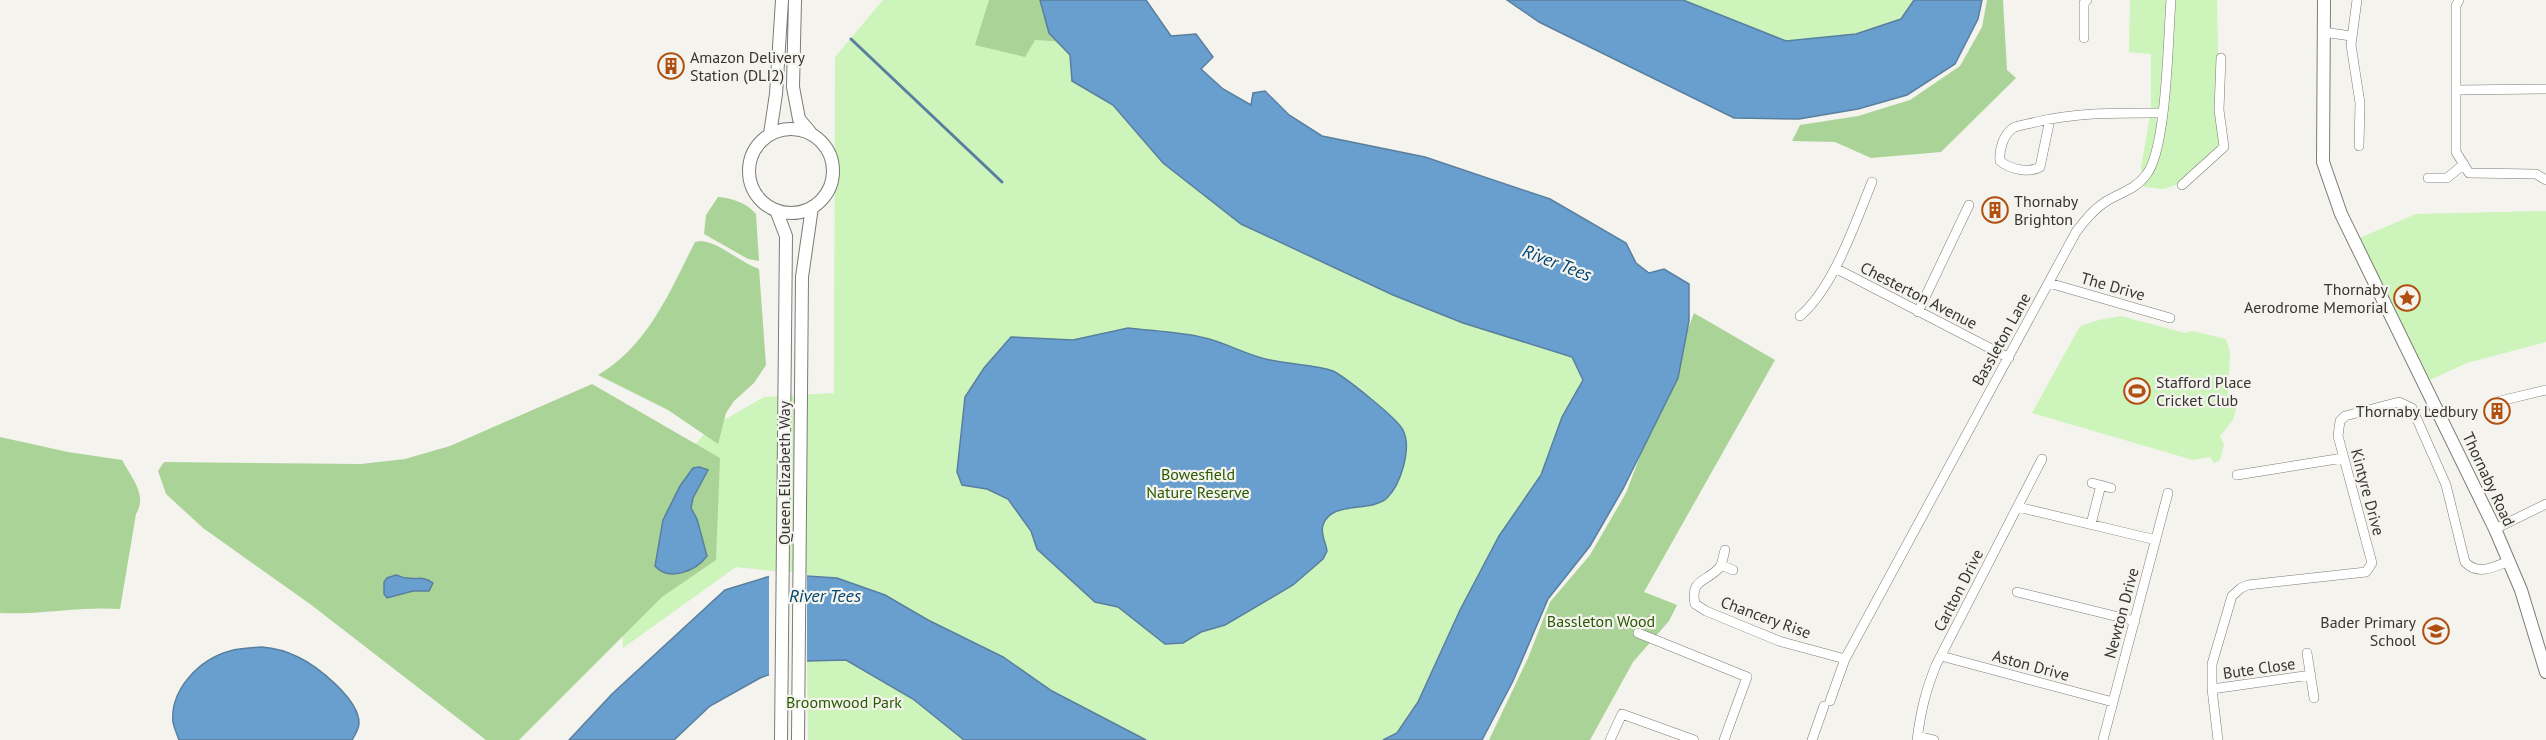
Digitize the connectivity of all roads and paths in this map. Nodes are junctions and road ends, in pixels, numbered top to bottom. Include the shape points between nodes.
1 (782, 0) edge
2 (795, 0) edge
3 (2087, 0) edge
4 (2171, 0) edge
5 (2324, 0) edge
6 (2357, 0) edge
7 (2459, 0) edge
8 (2323, 32) junction
9 (2351, 36) junction
10 (2084, 38) dead end
11 (2222, 58) dead end
12 (2546, 89) edge
13 (2456, 90) junction
14 (2162, 113) junction
15 (2050, 118) junction
16 (810, 133) junction
17 (770, 134) junction
18 (2359, 146) dead end
19 (2463, 164) junction
20 (2427, 178) dead end
21 (2546, 180) edge
22 (1872, 182) dead end
23 (2182, 185) dead end
24 (1969, 206) dead end
25 (812, 207) junction
26 (776, 210) junction
27 (1835, 268) junction
28 (2049, 283) junction
29 (1918, 312) junction
30 (1800, 315) dead end
31 (2169, 318) dead end
32 (2008, 358) junction
33 (2546, 390) edge
34 (2500, 401) dead end
35 (2343, 458) junction
36 (2042, 459) dead end
37 (2237, 475) dead end
38 (2111, 488) dead end
39 (2168, 494) dead end
40 (2546, 504) edge
41 (2018, 507) junction
42 (2091, 524) junction
43 (2495, 529) junction
44 (2156, 540) junction
45 (1725, 550) dead end
46 (2509, 561) junction
47 (1721, 566) junction
48 (1733, 570) dead end
49 (2017, 592) dead end
50 (2134, 621) junction
51 (1638, 633) dead end
52 (2307, 653) dead end
53 (1941, 656) junction
54 (1845, 659) junction
55 (2546, 672) edge
56 (2311, 675) junction
57 (2212, 689) junction
58 (2314, 698) dead end
59 (2113, 702) junction
60 (1918, 738) edge
61 (781, 740) edge
62 (798, 740) edge
63 (1610, 740) edge
64 (1694, 740) edge
65 (1724, 740) edge
66 (1812, 740) edge
67 (1934, 740) edge
68 (2103, 740) edge
69 (2218, 740) edge

1 - 17 street
2 - 16 street via 793,87 799,119
3 - 10 street
4 - 14 street, Bassleton Lane
5 - 8 street, Thornaby Road
6 - 9 street
7 - 13 street
8 - 9 street
8 - 43 street, Thornaby Road via 2323,162 2341,214
9 - 18 street via 2360,103
11 - 23 street via 2219,110 2224,147
12 - 13 street
13 - 19 street via 2456,152
14 - 15 street via 2086,113
14 - 28 street, Bassleton Lane via 2157,155 2147,174 2134,188 2105,202 2088,216
15 - 15 street via 2040,167 2032,171 2000,162 1999,152 2006,134 2014,127
16 - 17 street via 794,129
16 - 25 street via 824,144 833,166 829,190
17 - 26 street via 753,153 749,177 760,199
19 - 20 street via 2447,178
19 - 21 street via 2469,172 2536,174
22 - 27 street, Chesterton Avenue
24 - 29 street
25 - 26 street via 796,213
25 - 62 street, Queen Elizabeth Way via 802,277
26 - 61 street, Queen Elizabeth Way via 786,236
27 - 29 street, Chesterton Avenue
27 - 30 street
28 - 31 street, The Drive
28 - 32 street, Bassleton Lane
29 - 32 street, Chesterton Avenue
32 - 54 street, Bassleton Lane
33 - 34 street
35 - 37 street
35 - 46 street, Kintyre Drive via 2337,429 2345,416 2390,404 2406,404 2415,414 2446,485 2465,562 2475,570 2484,570
35 - 57 street, Kintyre Drive via 2372,563 2366,572 2248,585 2236,591 2212,664
36 - 41 street, Carlton Drive
38 - 42 street via 2096,484
39 - 44 street, Newton Drive
40 - 43 street
41 - 42 street
41 - 53 street, Carlton Drive
42 - 44 street
43 - 46 street, Thornaby Road
44 - 50 street, Newton Drive
45 - 47 street
46 - 55 street, Thornaby Road
47 - 48 street, Chancery Rise
47 - 54 street, Chancery Rise via 1695,586 1695,604 1779,641
49 - 50 street
50 - 59 street, Newton Drive
51 - 65 street via 1747,677
52 - 56 street
53 - 59 street, Aston Drive
53 - 60 street, Carlton Drive via 1924,695
54 - 66 street, Bassleton Lane via 1827,703 1824,722
56 - 57 street, Bute Close
56 - 58 street
57 - 69 street, Kintyre Drive
59 - 68 street, Newton Drive
60 - 67 street
63 - 64 street via 1622,714

